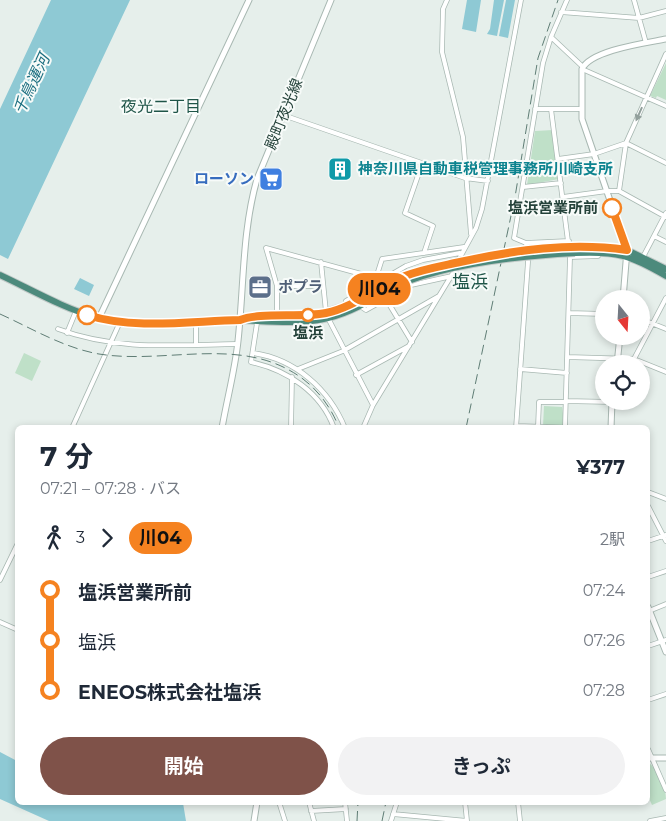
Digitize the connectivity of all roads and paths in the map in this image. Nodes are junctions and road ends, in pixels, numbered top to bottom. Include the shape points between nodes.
1 (249, 0) edge
2 (331, 0) edge
3 (447, 0) edge
4 (521, 0) edge
5 (567, 0) edge
6 (634, 0) edge
7 (666, 11) edge
8 (561, 12) junction
9 (639, 18) junction
10 (551, 36) junction
11 (666, 39) edge
12 (646, 43) junction
13 (666, 54) edge
14 (582, 68) junction
15 (647, 98) junction
16 (666, 106) edge
17 (551, 109) junction
18 (582, 109) junction
19 (535, 110) junction
20 (283, 115) junction
21 (626, 143) junction
22 (594, 154) junction
23 (558, 159) junction
24 (666, 163) edge
25 (422, 164) junction
26 (466, 178) junction
27 (488, 181) junction
28 (561, 183) junction
29 (522, 187) junction
30 (607, 191) junction
31 (618, 192) junction
32 (563, 197) junction
33 (665, 216) edge
34 (471, 236) junction
35 (654, 236) junction
36 (569, 241) junction
37 (666, 242) edge
38 (526, 243) junction
39 (464, 248) junction
40 (574, 252) junction
41 (627, 252) junction
42 (424, 253) junction
43 (460, 254) junction
44 (643, 257) junction
45 (321, 262) junction
46 (666, 269) edge
47 (0, 274) edge
48 (452, 276) junction
49 (666, 276) edge
50 (380, 285) junction
51 (277, 286) junction
52 (323, 286) junction
53 (624, 290) edge
54 (441, 295) junction
55 (386, 298) junction
56 (666, 298) edge
57 (346, 301) dead end
58 (360, 306) junction
59 (76, 311) junction
60 (569, 313) junction
61 (595, 314) edge
62 (327, 315) junction
63 (276, 317) junction
64 (99, 318) junction
65 (240, 320) junction
66 (399, 320) junction
67 (196, 321) junction
68 (120, 322) junction
69 (652, 322) junction
70 (257, 323) junction
71 (58, 329) dead end
72 (666, 329) edge
73 (67, 333) junction
74 (111, 344) junction
75 (196, 344) junction
76 (237, 344) junction
77 (411, 344) junction
78 (343, 351) junction
79 (254, 352) junction
80 (636, 355) edge
81 (567, 357) junction
82 (595, 359) edge
83 (650, 366) edge
84 (298, 369) junction
85 (520, 369) junction
86 (666, 372) edge
87 (566, 373) junction
88 (356, 375) junction
89 (292, 377) junction
90 (595, 401) edge
91 (566, 402) junction
92 (373, 405) junction
93 (611, 410) edge
94 (73, 425) edge
95 (223, 425) edge
96 (291, 425) edge
97 (332, 425) edge
98 (344, 425) edge
99 (364, 425) edge
100 (517, 425) edge
101 (538, 425) edge
102 (565, 425) edge
103 (610, 425) edge
104 (650, 493) edge
105 (666, 499) edge
106 (650, 509) edge
107 (665, 535) edge
108 (650, 541) edge
109 (666, 541) edge
110 (15, 549) edge
111 (666, 571) edge
112 (650, 576) edge
113 (0, 580) edge
114 (666, 604) edge
115 (650, 608) edge
116 (650, 613) edge
117 (0, 622) edge
118 (15, 629) edge
119 (664, 641) edge
120 (650, 645) edge
121 (666, 652) edge
122 (666, 694) edge
123 (650, 699) edge
124 (650, 758) edge
125 (666, 758) edge
126 (666, 790) edge
127 (257, 805) edge
128 (280, 805) edge
129 (310, 805) edge
130 (345, 805) edge
131 (396, 805) edge
132 (465, 805) edge
133 (518, 805) edge
134 (346, 809) junction
135 (311, 811) junction
136 (393, 814) junction
137 (666, 818) edge
138 (254, 821) edge
139 (285, 821) edge
140 (314, 821) edge
141 (347, 821) edge
142 (391, 821) edge
143 (520, 821) edge
144 (650, 821) edge

1 - 64 street
2 - 20 street, 殿町夜光線
3 - 26 street via 443,9 442,52 463,137
4 - 27 street
5 - 8 street
6 - 9 street
7 - 9 street
8 - 9 street
8 - 10 street
9 - 12 street
10 - 14 street
10 - 19 street
11 - 12 street
12 - 14 street via 608,52
13 - 15 street
14 - 15 street
14 - 18 street
15 - 16 street
15 -> 21 street
17 - 18 street
17 - 19 street
17 - 23 street
18 - 22 street via 582,119
19 - 29 street
20 - 25 street
20 - 65 street, 殿町夜光線 via 257,179 247,217
21 - 22 street
21 - 24 street
21 - 31 street
22 - 23 street
22 - 30 street
23 - 28 street
25 - 26 street
25 - 42 street via 405,213 433,226
26 - 27 street
26 - 34 street
27 - 34 street via 478,222
28 - 29 street
28 - 32 street
29 - 38 street via 514,238
30 - 31 street
30 - 32 street
30 - 41 street
31 - 33 street
32 - 36 street
33 - 35 street
34 - 39 street
35 - 37 street
35 - 44 street
36 - 38 street
36 - 40 street
38 - 85 street via 528,262
39 - 42 street
39 - 43 street
40 - 41 highway
40 - 41 street via 622,258
40 - 50 highway, bridge via 521,251 484,257 426,269
40 - 60 street
41 - 44 highway
41 - 49 highway
41 - 53 street
42 - 50 street via 382,259
43 - 48 street
43 - 57 street via 406,266
44 - 46 highway
45 - 50 street
45 - 51 street via 266,248
45 - 52 street
47 - 59 highway
48 - 54 street
48 - 55 street via 411,285
50 - 58 highway
50 - 62 highway via 349,306
51 - 52 street
51 - 63 street
52 - 62 street
54 - 66 street
54 - 77 street
55 - 58 street via 366,310
55 - 66 street
56 - 69 street
58 - 62 highway
59 - 64 highway
59 - 73 street
60 - 61 street
60 - 81 street
62 - 63 highway
62 - 70 highway via 310,322
62 - 78 street
63 - 65 highway
64 - 68 highway
65 - 67 highway
65 - 70 highway
65 - 76 street
66 - 77 street
66 - 78 street
67 - 68 highway
67 - 75 street
68 - 74 street
69 - 72 street
69 - 80 street
70 - 79 street
71 - 73 street
73 - 74 street
74 - 75 street
74 - 94 street
75 - 76 street
76 - 95 street
77 - 88 street
77 - 92 street
78 - 84 street
78 - 88 street
79 - 84 street
79 - 89 street via 251,362
81 - 82 street
81 - 87 street
83 - 86 street
84 - 98 street via 322,390
85 - 87 street
85 - 100 street
87 - 91 street
88 - 92 street
89 - 96 street
89 - 97 street via 322,405
90 - 91 street
91 - 101 street via 540,402
91 - 102 street
92 - 99 street
93 - 103 street
104 - 105 street
106 - 107 street
107 - 108 street
107 - 109 street
110 - 113 street
111 - 112 street
114 - 115 street
116 - 119 street
117 - 118 street
119 - 120 street
119 - 121 street
122 - 123 street
124 - 125 street
124 - 126 street
127 - 138 street
128 - 139 street
129 - 135 street
130 - 134 street
131 - 136 street
132 - 136 street via 467,821
133 - 143 street
134 - 135 street
134 - 141 street
135 - 140 street
136 - 142 street
137 - 144 street

